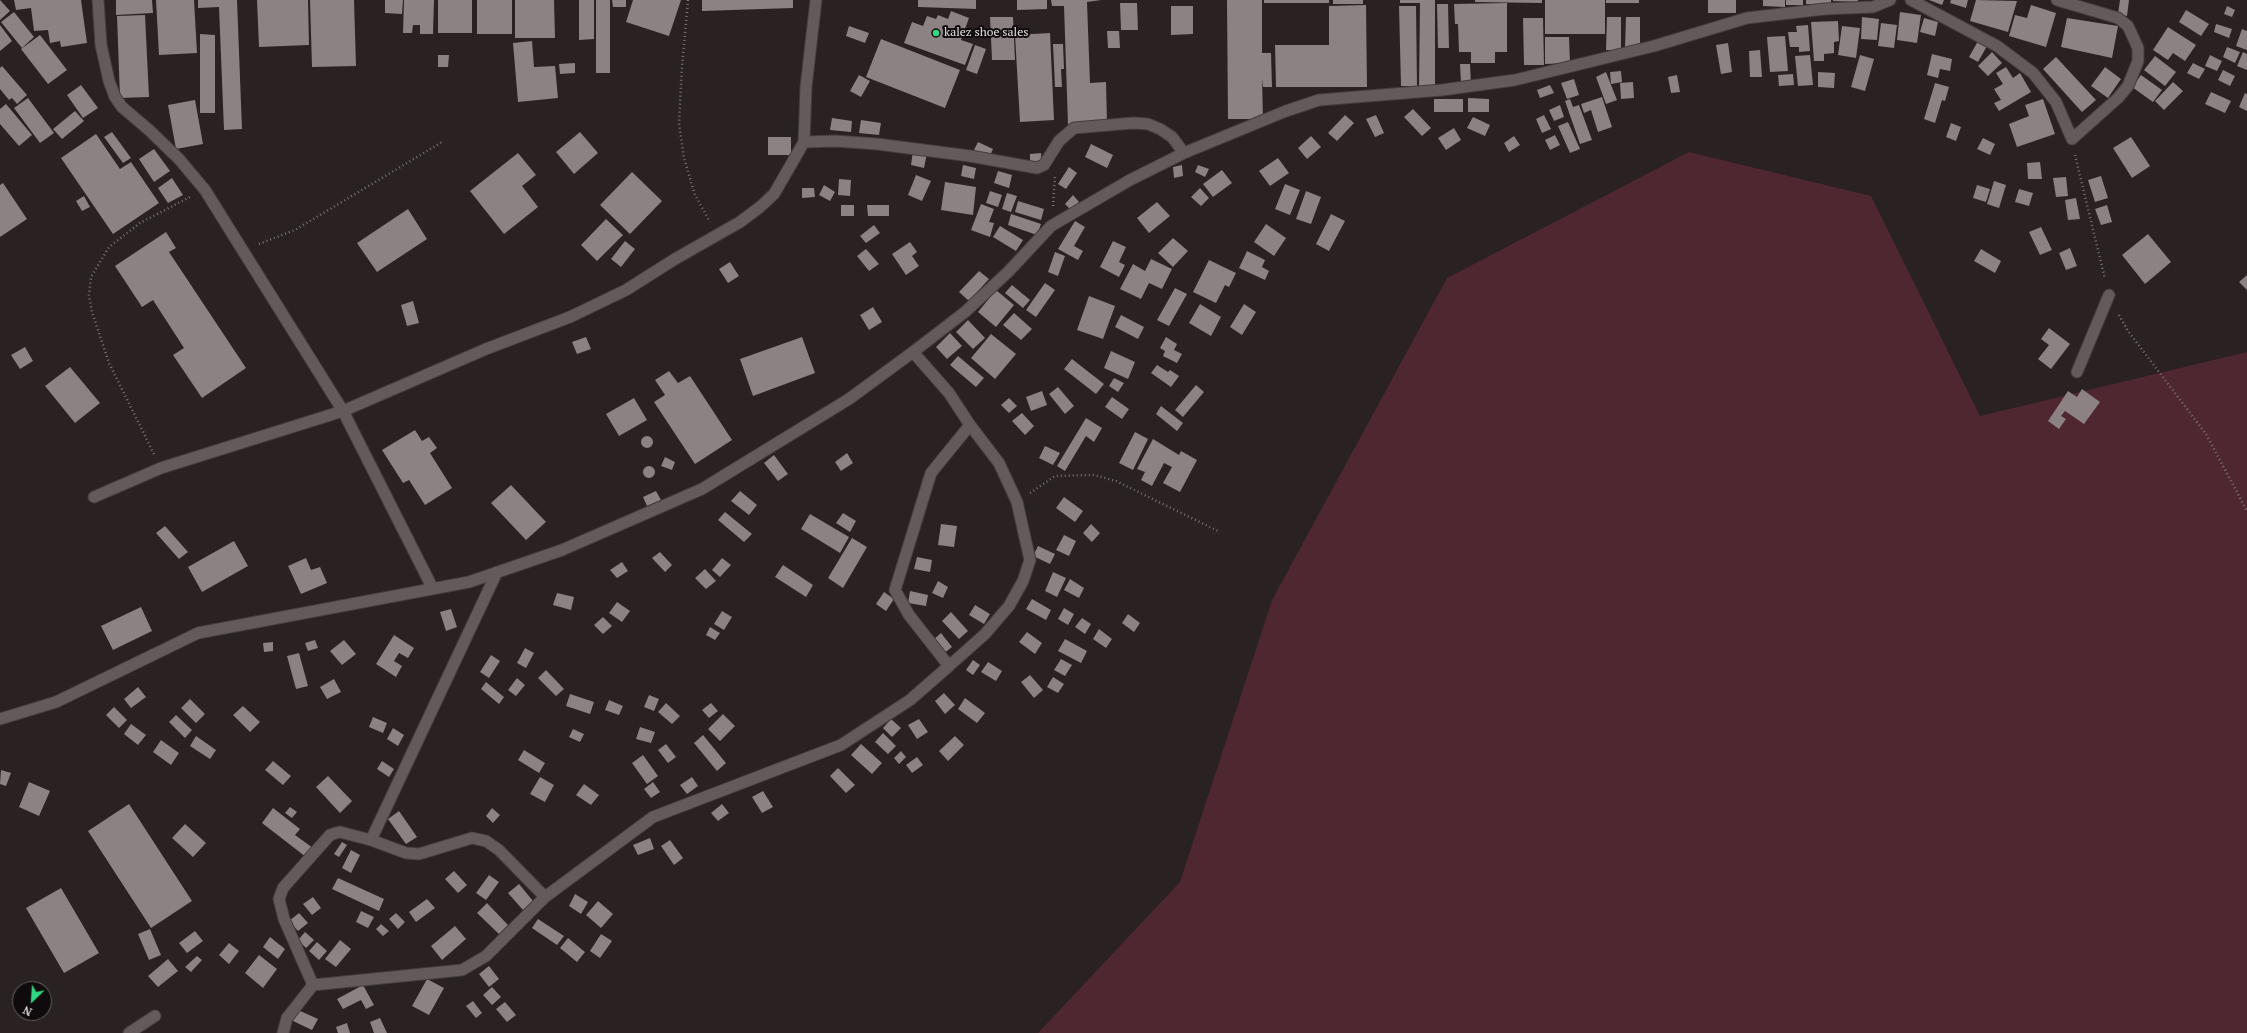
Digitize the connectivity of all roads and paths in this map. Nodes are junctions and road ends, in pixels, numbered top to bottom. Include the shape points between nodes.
1 (98, 0) edge
2 (688, 0) edge
3 (816, 0) edge
4 (1890, 0) edge
5 (1911, 0) edge
6 (2057, 0) edge
7 (2072, 139) junction
8 (442, 142) dead end
9 (804, 142) junction
10 (1184, 153) junction
11 (1051, 155) junction
12 (205, 190) junction
13 (1051, 226) junction
14 (717, 234) junction
15 (243, 250) junction
16 (2109, 295) junction
17 (913, 352) junction
18 (2078, 372) dead end
19 (343, 411) junction
20 (970, 425) junction
21 (161, 468) junction
22 (94, 497) dead end
23 (1017, 502) junction
24 (2247, 511) edge
25 (1218, 531) dead end
26 (497, 572) junction
27 (433, 589) junction
28 (949, 666) junction
29 (0, 718) edge
30 (371, 840) junction
31 (545, 897) junction
32 (313, 985) junction
33 (155, 1016) dead end
34 (129, 1033) edge
35 (283, 1033) edge

1 - 12 street via 101,45 115,97 122,107 179,160
2 - 14 path via 679,123 684,158 695,195
3 - 9 street via 806,87
4 - 10 street via 1873,7 1825,8 1747,18 1654,46 1515,80 1442,90 1319,100
5 - 7 street via 1998,46 2033,73 2056,102
6 - 7 street via 2118,18 2128,26 2138,48 2138,61 2128,86
7 - 16 path via 2095,246
8 - 15 path via 295,230
9 - 11 street via 877,144 1037,168 1044,165
9 - 14 street via 774,194 740,222
10 - 11 street via 1172,137 1160,129 1148,124 1133,123 1074,128 1059,141
10 - 13 street via 1130,180
11 - 13 path via 1055,178
12 - 15 street
12 - 21 path via 171,205 140,223 110,247 91,277 89,294 92,312 109,363
13 - 17 street via 1010,271 965,312
14 - 19 street via 626,290
15 - 19 street
16 - 18 street
16 - 24 path via 2128,331 2206,434
17 - 20 street via 949,393
17 - 26 street via 849,399 702,489 562,550
19 - 21 street
19 - 27 street
20 - 23 street via 999,463
20 - 28 street via 931,473 895,590 909,615
21 - 22 street
23 - 25 path via 1055,476 1094,475 1116,481
23 - 28 street via 1030,560 1023,581 1009,606 985,634
26 - 27 street via 469,582
26 - 30 street
27 - 29 street via 198,633 56,702
28 - 31 street via 910,700 841,744 653,817
30 - 31 street via 406,853 419,854 472,838 486,841 499,850
30 - 32 street via 340,832 330,835 283,888 279,898 280,908
31 - 32 street via 486,956 462,970
32 - 35 street via 287,1018
33 - 34 street

